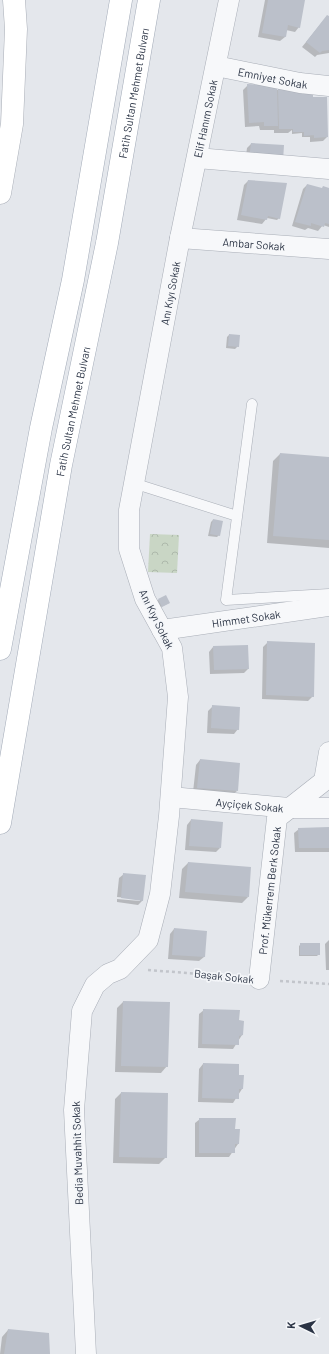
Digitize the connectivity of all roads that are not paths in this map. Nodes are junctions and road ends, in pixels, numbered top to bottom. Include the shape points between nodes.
1 (14, 0) edge
2 (121, 0) edge
3 (149, 0) edge
4 (229, 0) edge
5 (216, 66) junction
6 (329, 86) edge
7 (6, 126) edge
8 (197, 158) junction
9 (329, 169) edge
10 (0, 193) edge
11 (180, 238) junction
12 (329, 249) edge
13 (252, 404) dead end
14 (133, 483) junction
15 (238, 516) junction
16 (329, 594) edge
17 (329, 606) edge
18 (162, 630) junction
19 (0, 649) edge
20 (329, 752) edge
21 (171, 797) junction
22 (289, 808) junction
23 (329, 808) edge
24 (0, 824) edge
25 (120, 969) joint
26 (259, 979) road end
27 (86, 1354) edge

1 - 7 main road via 16,29
2 - 19 main road via 73,280 40,436
3 - 24 main road, Fatih Sultan Mehmet Bulvarı via 107,243 61,465
4 - 5 street, Elif Hanım Sokak
5 - 6 street, Emniyet Sokak via 300,83
5 - 8 street, Elif Hanım Sokak
7 - 10 main road
8 - 9 street
8 - 11 street, Elif Hanım Sokak
11 - 12 street, Ambar Sokak
11 - 14 street, Anı Kıyı Sokak
13 - 15 lane
14 - 15 lane
14 - 18 street, Anı Kıyı Sokak via 129,510 129,549 145,599
15 - 16 lane via 226,600
17 - 18 street, Himmet Sokak
18 - 21 street, Anı Kıyı Sokak via 172,648 178,697
20 - 22 street, Prof. Mükerrem Berk Sokak via 324,781
21 - 22 street, Ayçiçek Sokak
21 - 25 street, Anı Kıyı Sokak via 160,894 148,940
22 - 23 street, Ayçiçek Sokak
22 - 26 street, Prof. Mükerrem Berk Sokak via 277,818
25 - 27 street, Bedia Muvahhit Sokak via 108,974 95,985 82,1011 74,1110

